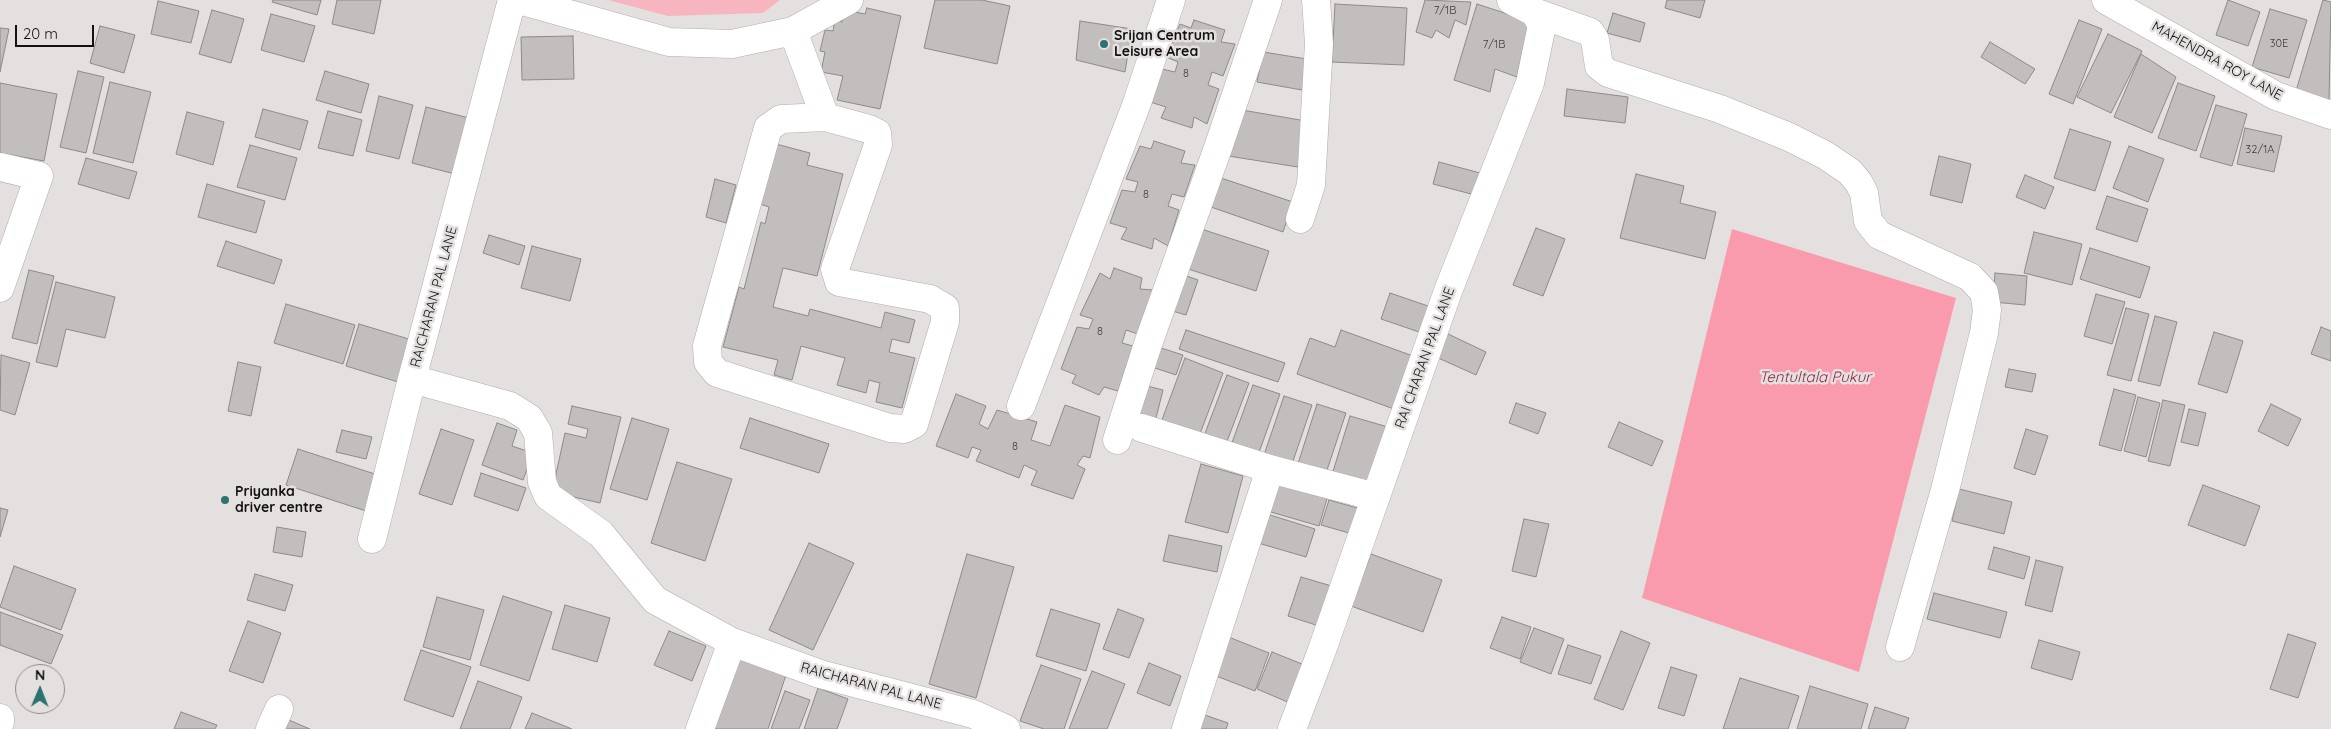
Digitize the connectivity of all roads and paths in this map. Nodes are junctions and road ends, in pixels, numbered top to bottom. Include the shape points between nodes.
1 (512, 0) edge
2 (519, 0) edge
3 (849, 0) edge
4 (1171, 0) edge
5 (1268, 0) edge
6 (1316, 0) edge
7 (2106, 0) edge
8 (1522, 6) edge
9 (793, 31) junction
10 (2331, 115) edge
11 (825, 117) junction
12 (0, 167) edge
13 (1300, 220) dead end
14 (0, 288) edge
15 (412, 379) junction
16 (1021, 406) dead end
17 (1142, 428) dead end
18 (1118, 440) dead end
19 (1270, 470) junction
20 (1376, 497) junction
21 (372, 538) dead end
22 (732, 642) junction
23 (1900, 647) dead end
24 (700, 729) edge
25 (1006, 729) edge
26 (1186, 729) edge
27 (1292, 729) edge

1 - 15 street, RAICHARAN PAL LANE
2 - 9 street via 669,42 732,44
3 - 9 street
4 - 16 street via 1137,103
5 - 18 street via 1149,341
6 - 13 street via 1319,44 1311,185
7 - 10 street, MAHENDRA ROY LANE via 2276,96
8 - 20 street, RAI CHARAN PAL LANE via 1542,24 1530,83 1448,291
8 - 23 street via 1590,32 1595,40 1599,66 1608,74 1737,116 1789,137 1832,160 1850,172 1859,183 1864,193 1868,221 1879,235 1970,277 1984,292 1987,310 1984,333 1945,490
9 - 11 street
11 - 11 street via 781,119 768,128 707,346 708,362 717,372 890,428 904,429 914,424 945,322 944,308 930,299 839,282 835,269 878,145 877,133
12 - 14 street via 39,176
15 - 21 street
15 - 22 street, RAICHARAN PAL LANE via 510,406 529,418 538,434 542,482 548,496 601,534 655,600
17 - 19 street
19 - 20 street
19 - 26 street
20 - 27 street, RAI CHARAN PAL LANE
22 - 24 street
22 - 25 street, RAICHARAN PAL LANE via 820,674 973,714

